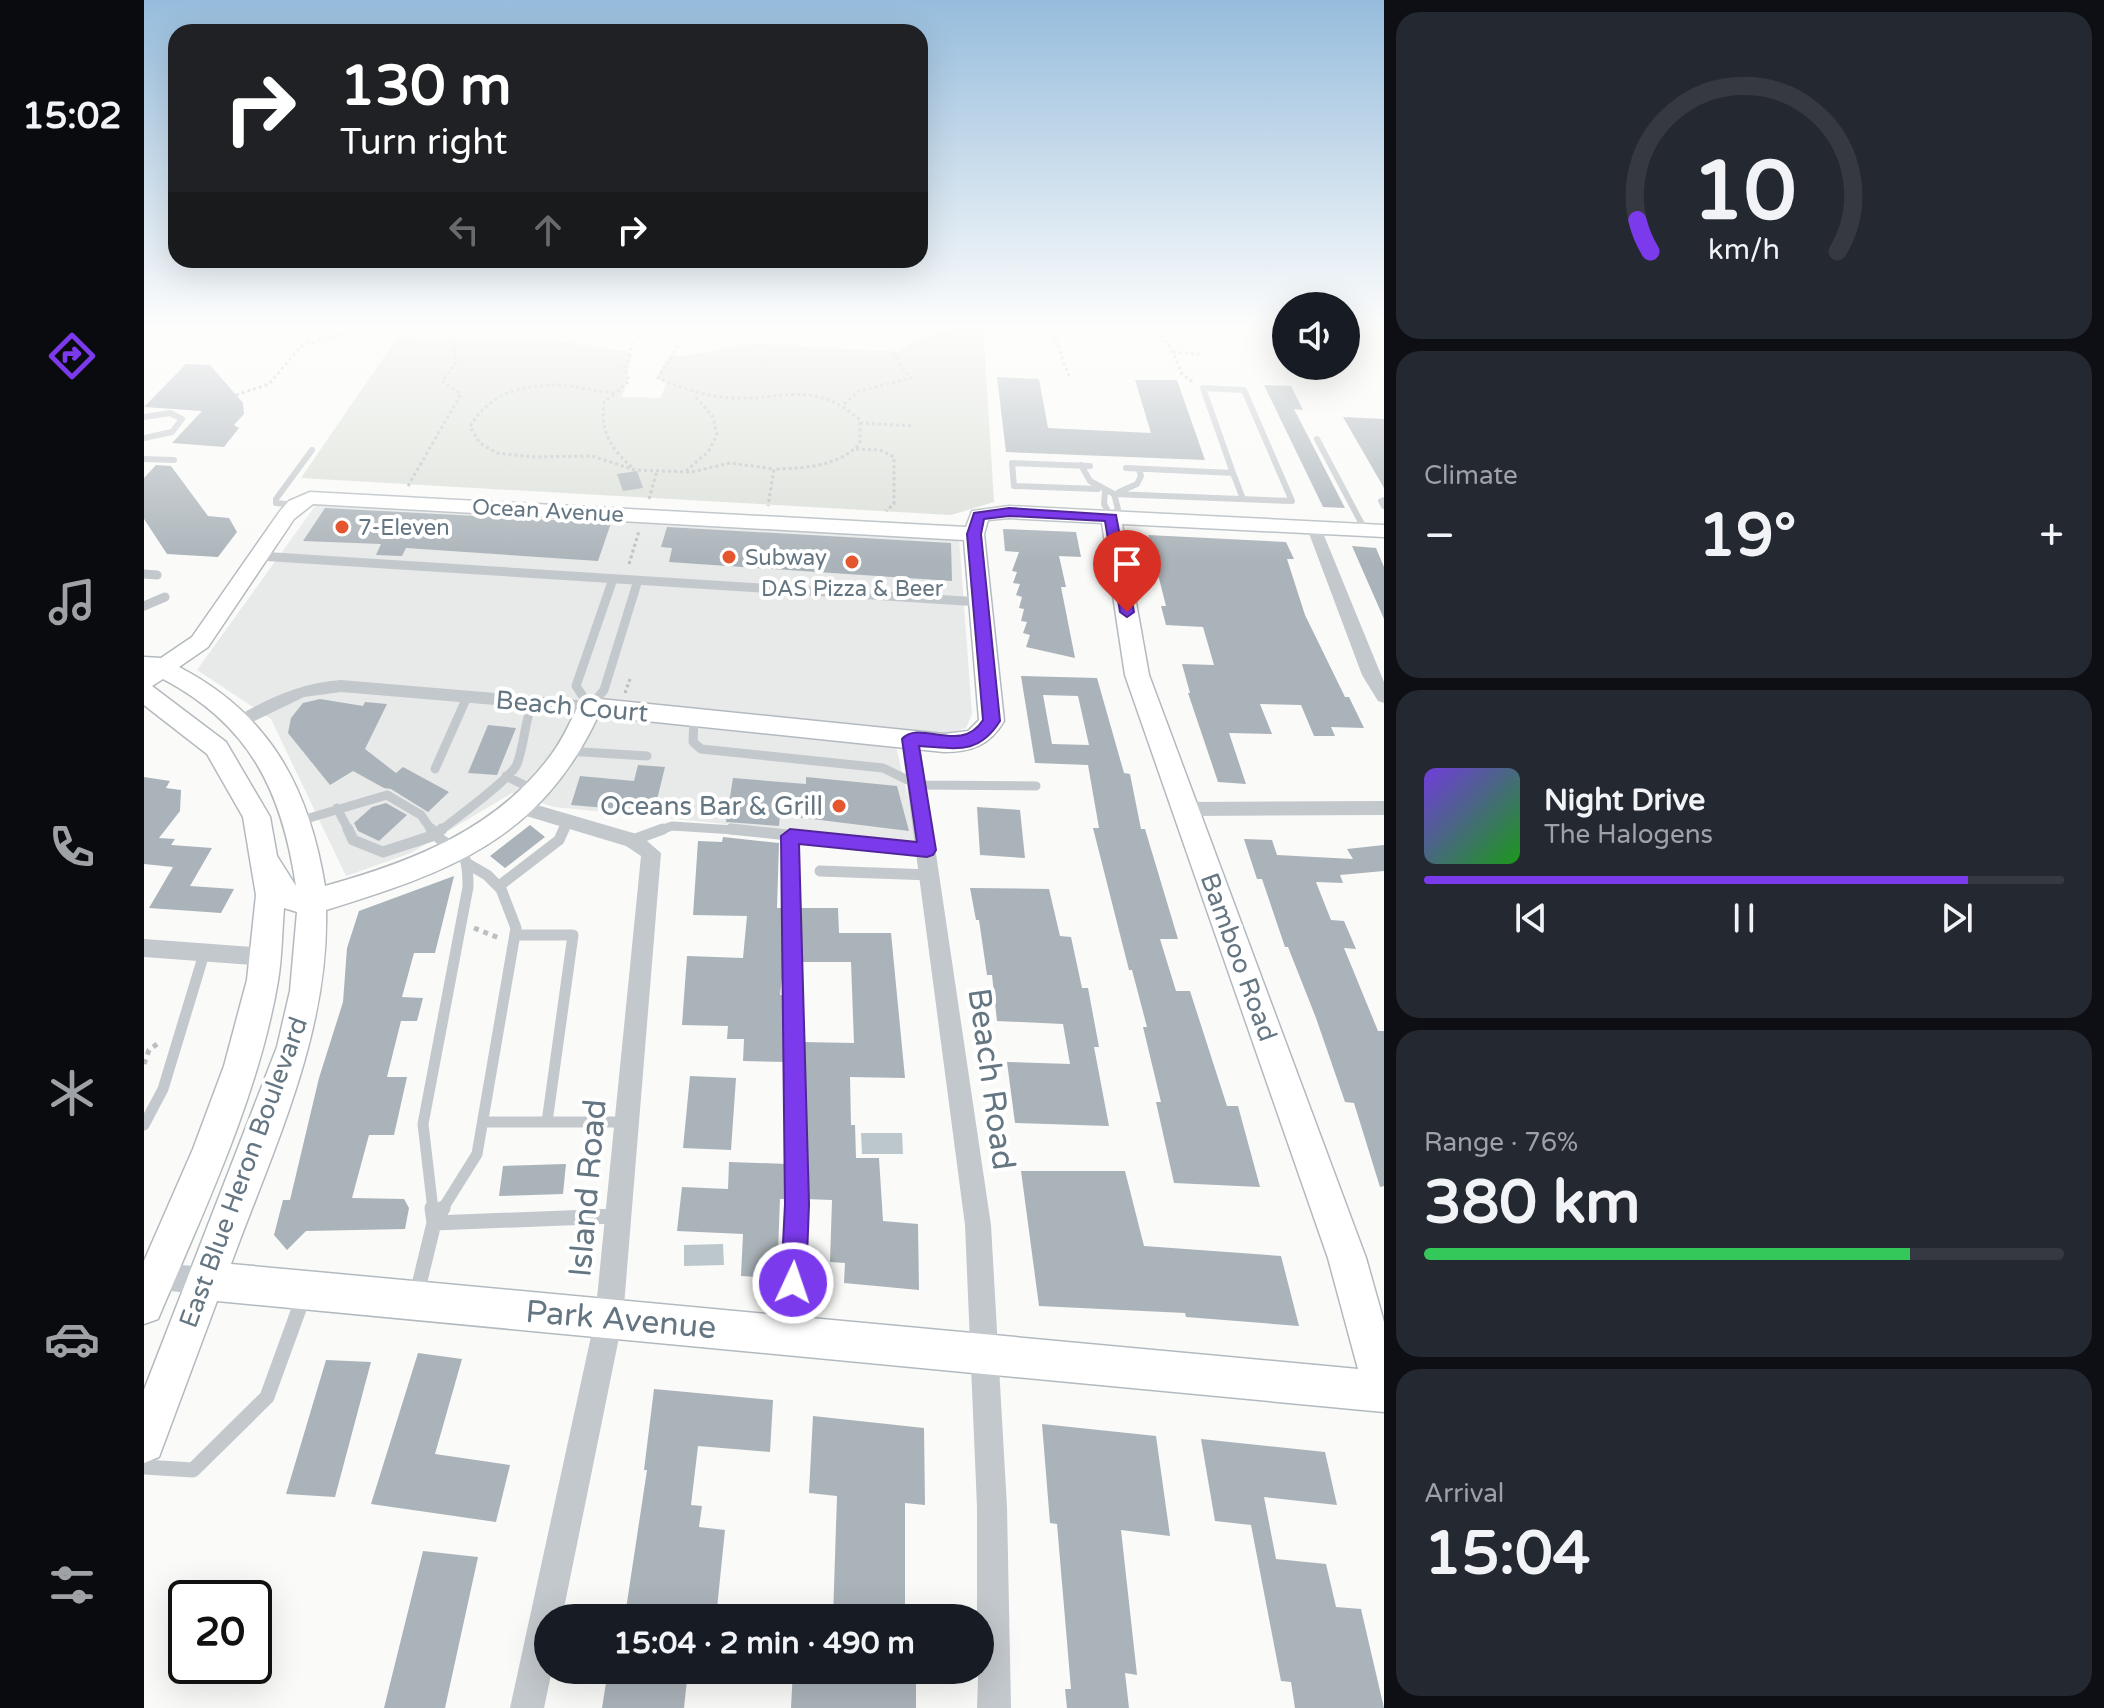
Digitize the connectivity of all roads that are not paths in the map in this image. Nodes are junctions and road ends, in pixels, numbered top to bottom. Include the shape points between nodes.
1 (1209, 405) edge
2 (1250, 405) edge
3 (144, 417) edge
4 (162, 435) junction
5 (144, 438) edge
6 (1317, 439) dead end
7 (312, 450) dead end
8 (144, 457) edge
9 (174, 460) dead end
10 (1081, 465) junction
11 (1090, 466) dead end
12 (1126, 468) dead end
13 (1139, 469) junction
14 (1233, 473) junction
15 (1108, 498) junction
16 (1243, 499) junction
17 (1384, 500) edge
18 (296, 505) junction
19 (1384, 506) edge
20 (1314, 528) junction
21 (1375, 531) edge
22 (974, 534) junction
23 (259, 556) junction
24 (144, 574) edge
25 (157, 575) dead end
26 (613, 579) junction
27 (638, 580) junction
28 (165, 597) dead end
29 (980, 602) junction
30 (144, 606) edge
31 (151, 669) edge
32 (144, 692) edge
33 (467, 697) junction
34 (1384, 697) edge
35 (533, 702) junction
36 (590, 707) junction
37 (694, 718) junction
38 (242, 721) junction
39 (910, 739) junction
40 (567, 751) junction
41 (647, 756) dead end
42 (435, 769) dead end
43 (506, 776) junction
44 (918, 785) junction
45 (1036, 786) dead end
46 (528, 799) junction
47 (337, 808) junction
48 (1384, 808) edge
49 (1186, 809) junction
50 (299, 821) junction
51 (567, 821) junction
52 (435, 835) junction
53 (790, 836) junction
54 (633, 840) junction
55 (464, 856) junction
56 (266, 862) junction
57 (929, 863) junction
58 (820, 871) dead end
59 (499, 886) junction
60 (313, 901) junction
61 (514, 939) junction
62 (144, 948) edge
63 (204, 954) junction
64 (268, 957) junction
65 (306, 991) junction
66 (483, 1122) junction
67 (547, 1122) junction
68 (627, 1122) junction
69 (144, 1125) edge
70 (618, 1215) junction
71 (434, 1223) junction
72 (206, 1281) junction
73 (148, 1285) edge
74 (306, 1288) junction
75 (416, 1299) junction
76 (609, 1318) junction
77 (791, 1335) junction
78 (983, 1354) junction
79 (1384, 1392) edge
80 (144, 1442) edge
81 (144, 1467) edge
82 (527, 1708) edge
83 (994, 1708) edge

1 - 14 lane
2 - 16 lane via 1292,501
3 - 4 lane via 180,417 179,426
4 - 5 lane
4 - 8 lane
6 - 21 lane
7 - 18 lane via 276,499
8 - 9 lane
10 - 11 lane
10 - 15 lane via 1085,479
10 - 15 lane via 1012,463 1014,486
12 - 13 lane
13 - 14 lane
13 - 15 lane via 1137,484
14 - 16 lane
15 - 16 lane
15 - 20 street
15 - 22 street via 979,515
15 - 49 street, Bamboo Road via 1137,675
17 - 19 lane
18 - 22 street, Ocean Avenue via 320,497
18 - 23 street
20 - 21 street
20 - 34 street
22 - 29 street
23 - 26 lane
23 - 31 street via 200,642
24 - 25 lane
26 - 27 lane
26 - 36 lane via 576,686
27 - 29 lane
27 - 36 lane via 604,690
28 - 30 lane
29 - 39 street via 989,727 966,742
31 - 38 street, East Blue Heron Boulevard via 210,694
32 - 56 street, East Blue Heron Boulevard via 203,734 223,756 250,803
33 - 35 street, Beach Court
33 - 38 street, Beach Court via 317,687 287,694
33 - 42 lane
35 - 36 street, Beach Court
35 - 43 lane via 516,768
36 - 37 street, Beach Court
36 - 40 street
37 - 39 street, Beach Court
37 - 44 lane via 693,742 701,749 883,768
38 - 50 street, East Blue Heron Boulevard via 272,761
39 - 44 street, Beach Road
40 - 41 lane
40 - 46 street
43 - 46 lane
43 - 52 lane
44 - 45 lane
44 - 57 street, Beach Road
46 - 51 street
46 - 55 street
47 - 50 lane
47 - 52 lane via 387,795 421,815
47 - 52 lane via 353,840 383,852
48 - 49 street
49 - 79 street, Bamboo Road via 1347,1258
50 - 60 street, East Blue Heron Boulevard
51 - 54 street
51 - 59 lane via 559,840
52 - 55 lane
53 - 54 lane via 672,826
53 - 57 lane
53 - 77 lane via 797,1204
54 - 68 street, Island Road via 651,853
55 - 59 lane
55 - 60 street
55 - 71 lane via 468,887 423,1124
56 - 60 street via 287,896
56 - 64 street, East Blue Heron Boulevard
57 - 58 lane
57 - 78 street, Beach Road via 978,1225
59 - 61 lane via 511,902
60 - 65 street, East Blue Heron Boulevard
61 - 66 lane
61 - 67 lane via 573,935
62 - 63 street
63 - 64 street
63 - 69 lane via 163,1089
64 - 65 street via 290,965
64 - 73 street, East Blue Heron Boulevard via 250,1042
65 - 72 street, East Blue Heron Boulevard via 281,1082
66 - 67 lane
66 - 71 lane via 477,1154
67 - 68 lane
68 - 70 street, Island Road
70 - 71 lane
70 - 76 street, Island Road
71 - 75 lane
72 - 73 street, Park Avenue
72 - 74 street, Park Avenue
72 - 80 street, East Blue Heron Boulevard
74 - 75 street, Park Avenue
74 - 81 lane via 267,1397 193,1470
75 - 76 street, Park Avenue
76 - 77 street, Park Avenue
76 - 82 street, Island Road
77 - 78 street, Park Avenue
78 - 79 street, Park Avenue
78 - 83 street, Beach Road via 992,1507

